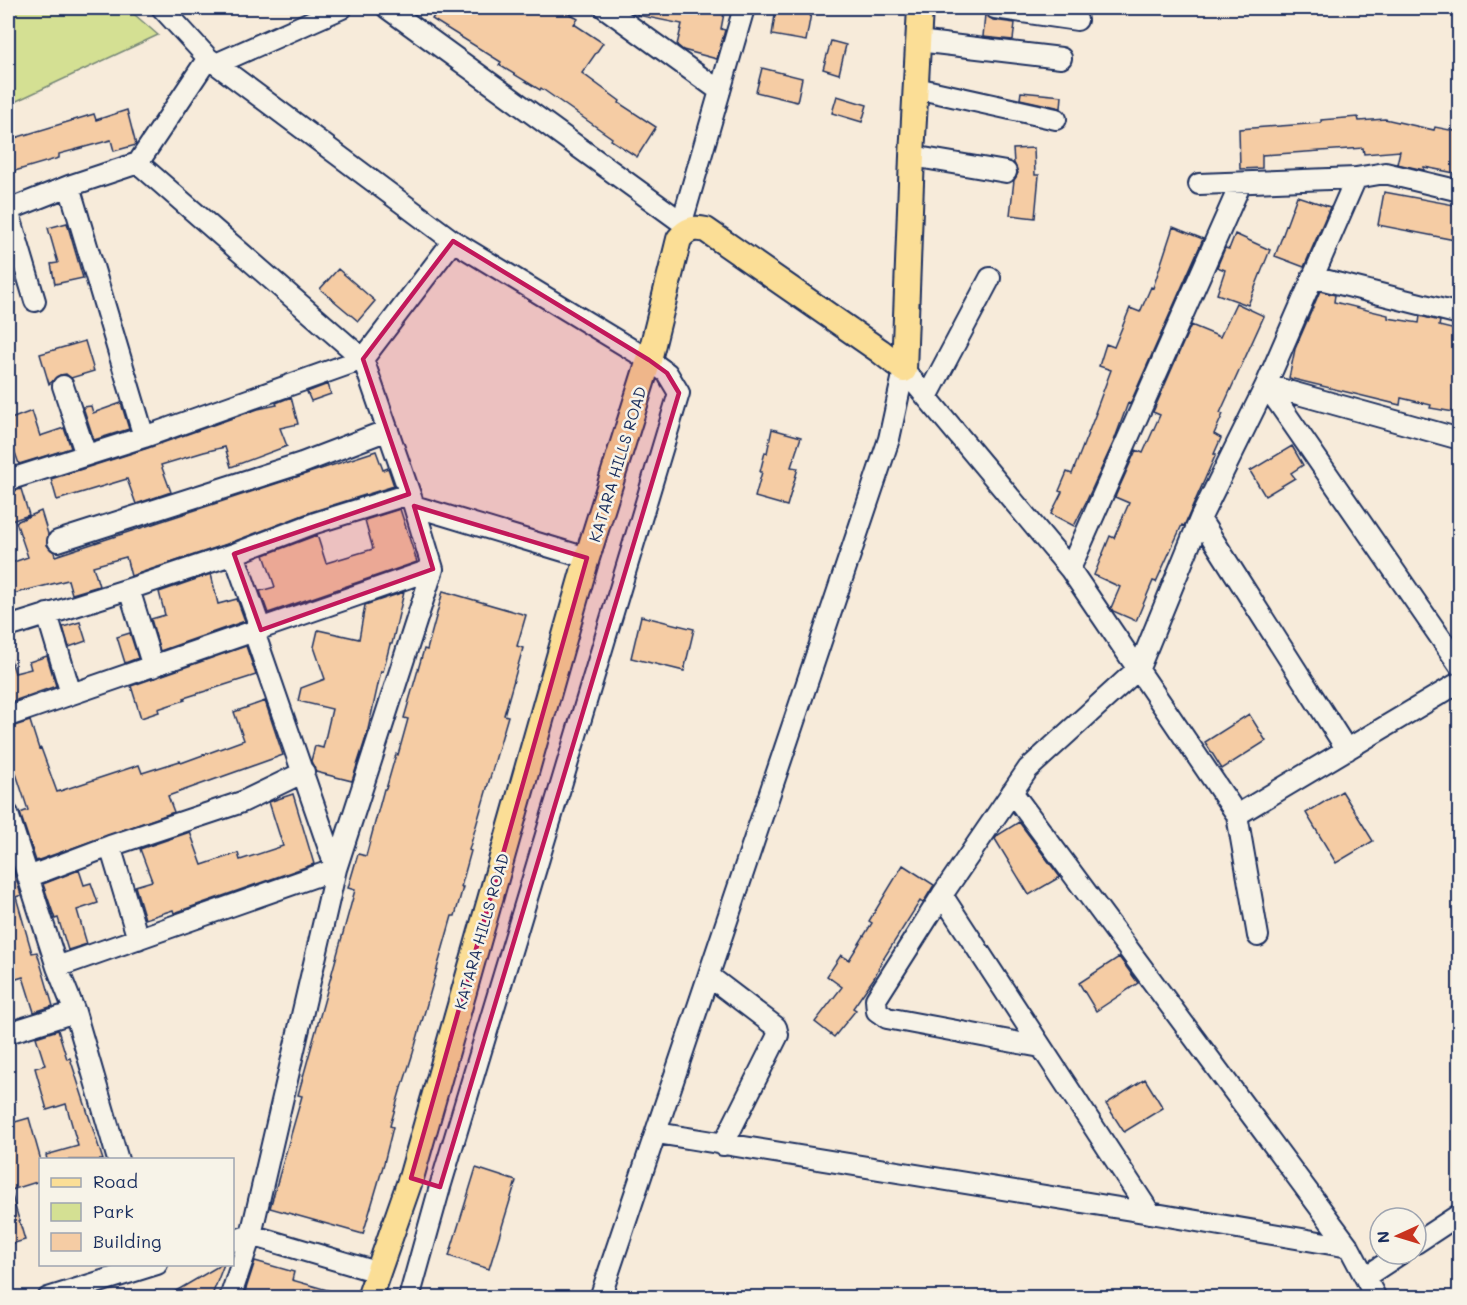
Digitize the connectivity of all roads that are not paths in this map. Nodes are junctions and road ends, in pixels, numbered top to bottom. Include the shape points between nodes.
1 (162, 8) edge
2 (342, 8) edge
3 (387, 8) edge
4 (605, 8) edge
5 (744, 8) edge
6 (920, 8) edge
7 (995, 8) edge
8 (627, 15) edge
9 (1077, 20) dead end
10 (918, 42) junction
11 (1060, 58) dead end
12 (212, 61) junction
13 (916, 88) junction
14 (720, 91) junction
15 (1056, 119) dead end
16 (912, 156) junction
17 (138, 163) junction
18 (1006, 172) dead end
19 (1356, 178) junction
20 (1241, 183) junction
21 (1199, 184) dead end
22 (69, 186) junction
23 (1460, 191) edge
24 (687, 226) junction
25 (453, 241) junction
26 (1312, 277) junction
27 (990, 278) dead end
28 (35, 301) dead end
29 (1460, 314) edge
30 (363, 359) junction
31 (649, 360) junction
32 (904, 370) junction
33 (1266, 385) junction
34 (63, 386) dead end
35 (927, 397) junction
36 (388, 430) junction
37 (144, 437) junction
38 (1460, 439) edge
39 (87, 455) junction
40 (8, 480) edge
41 (412, 500) junction
42 (1200, 519) junction
43 (58, 541) dead end
44 (234, 554) junction
45 (587, 558) junction
46 (434, 569) junction
47 (1070, 569) junction
48 (129, 589) junction
49 (46, 614) junction
50 (8, 627) edge
51 (258, 631) junction
52 (1460, 666) edge
53 (153, 667) junction
54 (1139, 668) junction
55 (1460, 682) edge
56 (71, 694) junction
57 (8, 716) edge
58 (1347, 750) junction
59 (304, 772) junction
60 (1012, 792) junction
61 (8, 814) edge
62 (1237, 815) junction
63 (110, 846) junction
64 (336, 869) junction
65 (28, 877) junction
66 (942, 895) junction
67 (1258, 936) dead end
68 (138, 939) junction
69 (57, 967) junction
70 (709, 976) junction
71 (75, 1012) junction
72 (8, 1033) edge
73 (1041, 1047) junction
74 (657, 1133) junction
75 (723, 1145) junction
76 (117, 1158) edge
77 (411, 1178) junction
78 (440, 1187) junction
79 (1150, 1213) junction
80 (1460, 1214) edge
81 (1428, 1235) edge
82 (242, 1238) edge
83 (1349, 1247) junction
84 (148, 1266) edge
85 (1382, 1266) edge
86 (376, 1272) junction
87 (1365, 1277) junction
88 (48, 1298) edge
89 (230, 1298) edge
90 (369, 1298) edge
91 (409, 1298) edge
92 (600, 1298) edge
93 (1376, 1298) edge

1 - 12 street
2 - 12 street
3 - 24 street
4 - 8 street
5 - 14 street
6 - 10 main road
7 - 9 street
8 - 14 street
10 - 11 street
10 - 13 main road
12 - 17 street
12 - 25 street
13 - 15 street
13 - 16 main road
14 - 24 street
16 - 18 street
16 - 32 main road
17 - 22 street
17 - 30 street
19 - 20 street
19 - 23 street via 1385,173
19 - 26 street
20 - 21 street
20 - 47 street
22 - 28 street via 8,210
22 - 37 street
24 - 31 main road, KATARA HILLS ROAD via 680,239
24 - 32 main road via 706,230
25 - 30 street
25 - 31 street
26 - 29 street
26 - 33 street
27 - 35 street
30 - 36 street
30 - 37 street
31 - 45 main road, KATARA HILLS ROAD
31 - 78 street via 667,373 679,393
32 - 35 street
32 - 70 street via 889,439
33 - 38 street
33 - 42 street
33 - 52 street
34 - 39 street
35 - 47 street
36 - 41 street
36 - 43 street via 302,463
37 - 39 street
39 - 40 street
41 - 44 street via 315,523
41 - 45 street
41 - 46 street
42 - 54 street
42 - 58 street
44 - 48 street
44 - 51 street
45 - 77 main road, KATARA HILLS ROAD
46 - 51 street
46 - 64 street
47 - 54 street
48 - 49 street
48 - 53 street
49 - 50 street
49 - 56 street
51 - 53 street
51 - 59 street
53 - 56 street
54 - 60 street via 1028,769
54 - 62 street
55 - 58 street
56 - 57 street
58 - 62 street
59 - 63 street via 242,802
59 - 64 street
60 - 66 street
60 - 83 street
61 - 65 street
62 - 67 street
63 - 65 street
63 - 68 street
64 - 68 street
64 - 82 street
65 - 69 street
66 - 73 street
66 - 73 street via 876,999 877,1011 886,1018
68 - 69 street
69 - 71 street
70 - 74 street
70 - 75 street via 776,1027 778,1035
71 - 72 street
71 - 76 street
73 - 79 street
74 - 75 street
74 - 92 street
75 - 79 street
77 - 78 street
77 - 86 main road, KATARA HILLS ROAD
78 - 91 street
79 - 83 street
80 - 81 street
82 - 86 street
82 - 89 street
83 - 87 street
84 - 88 street
85 - 87 street
86 - 90 main road, KATARA HILLS ROAD
87 - 93 street

